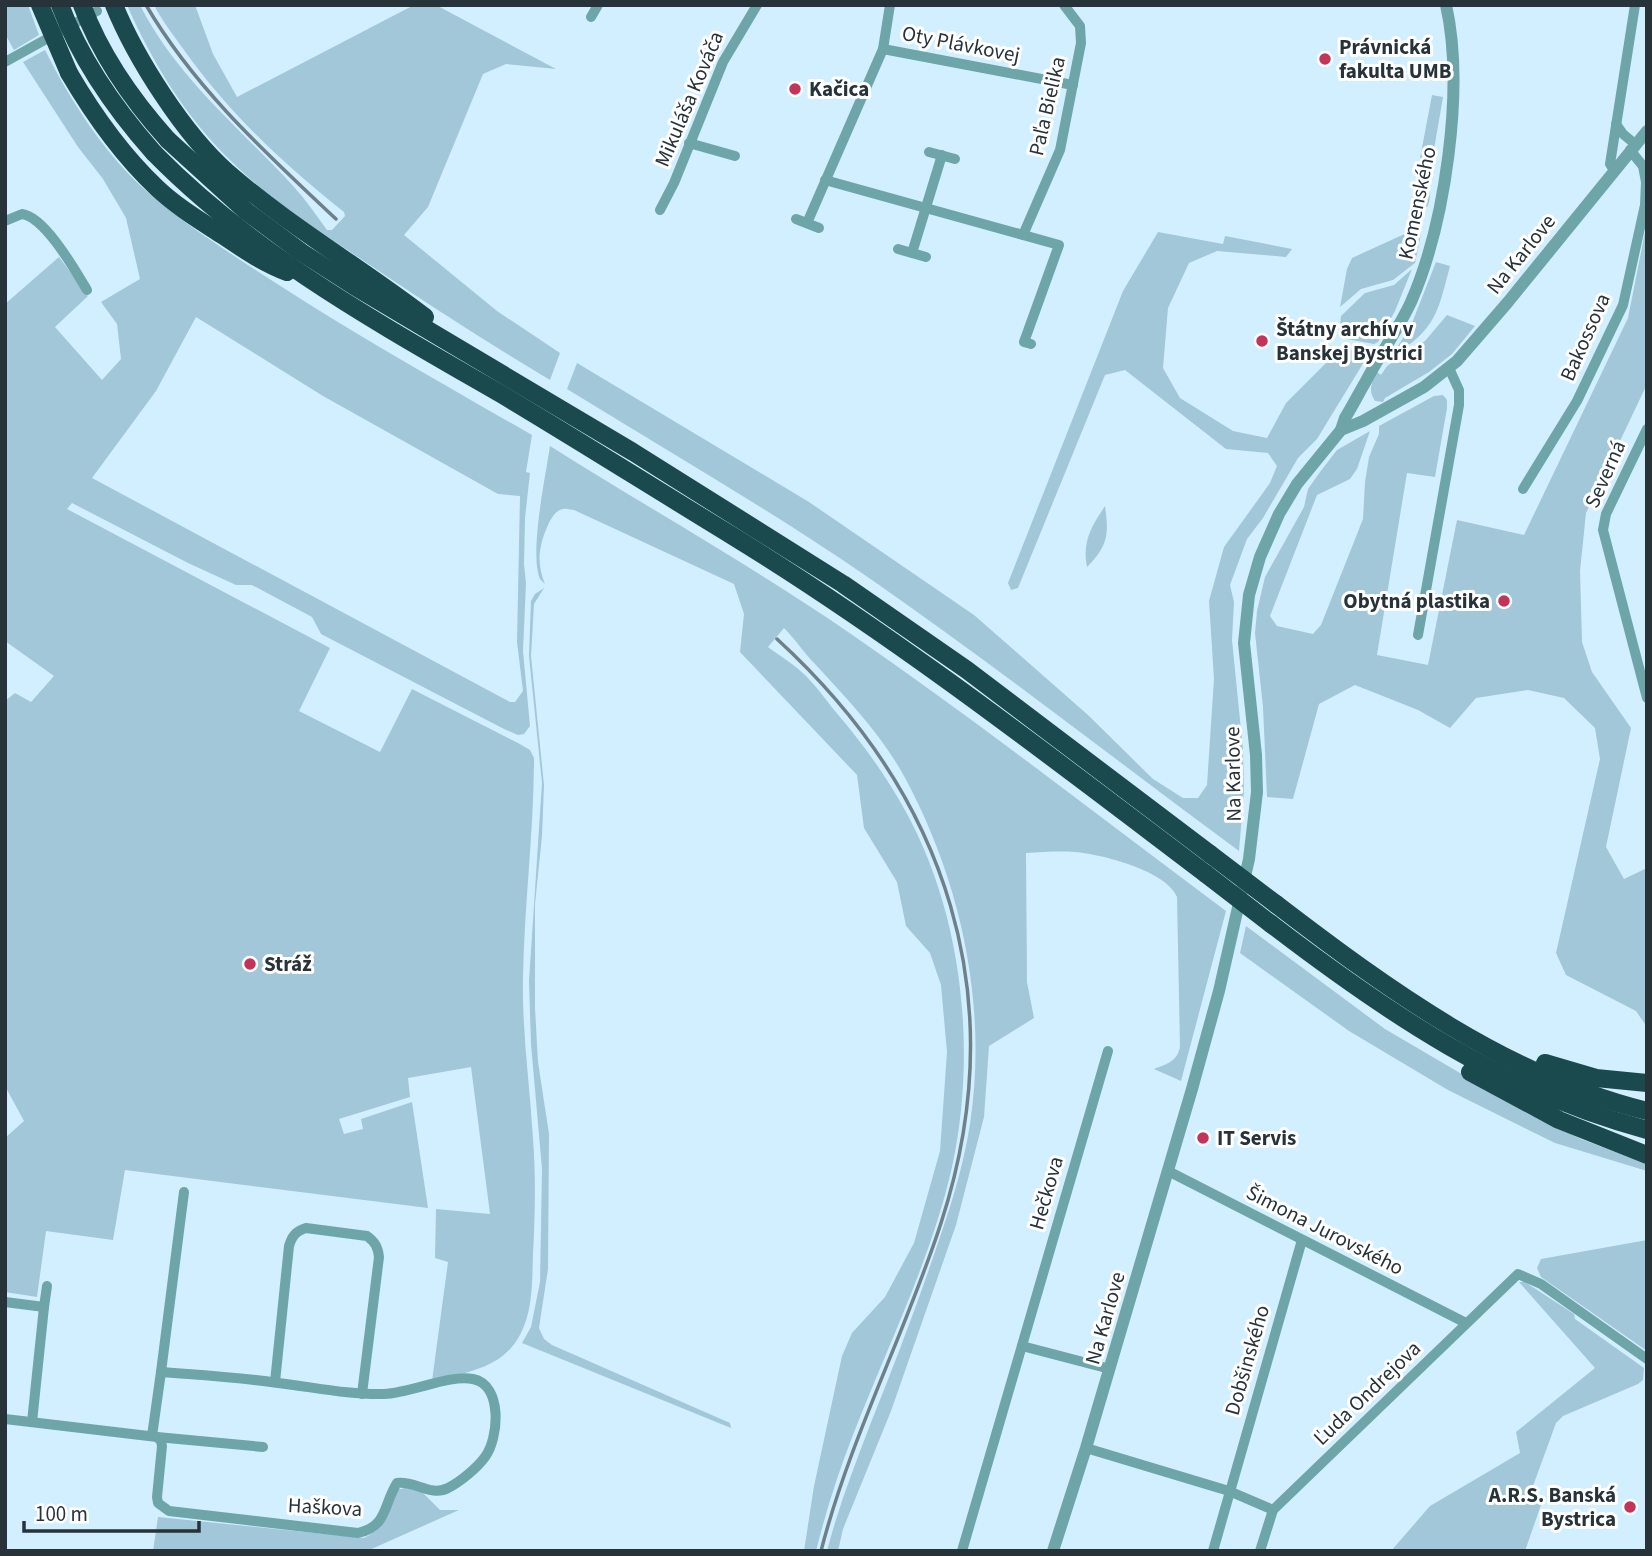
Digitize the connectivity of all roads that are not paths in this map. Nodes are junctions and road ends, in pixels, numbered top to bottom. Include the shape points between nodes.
1 (40, 5) edge
2 (60, 5) edge
3 (598, 5) edge
4 (757, 5) edge
5 (890, 5) edge
6 (1064, 5) edge
7 (1446, 5) edge
8 (1634, 5) edge
9 (98, 7) edge
10 (591, 17) dead end
11 (883, 49) junction
12 (5, 62) edge
13 (1073, 85) junction
14 (1615, 124) junction
15 (1647, 131) edge
16 (1613, 139) junction
17 (689, 143) junction
18 (1631, 149) junction
19 (929, 152) dead end
20 (942, 155) junction
21 (735, 156) dead end
22 (955, 159) dead end
23 (1614, 170) junction
24 (825, 180) junction
25 (926, 208) junction
26 (660, 210) dead end
27 (796, 219) dead end
28 (5, 221) edge
29 (807, 223) junction
30 (819, 228) dead end
31 (1023, 235) junction
32 (898, 249) dead end
33 (912, 253) junction
34 (926, 257) dead end
35 (307, 279) junction
36 (87, 290) dead end
37 (1031, 344) dead end
38 (481, 361) junction
39 (1449, 368) junction
40 (1359, 395) junction
41 (1373, 415) junction
42 (1647, 429) edge
43 (1341, 430) junction
44 (1523, 489) dead end
45 (1418, 635) dead end
46 (1647, 698) edge
47 (1363, 994) junction
48 (1448, 1025) junction
49 (1108, 1051) dead end
50 (1647, 1083) edge
51 (1647, 1111) edge
52 (1647, 1130) edge
53 (1647, 1155) edge
54 (1167, 1171) junction
55 (184, 1192) dead end
56 (1302, 1240) junction
57 (47, 1286) dead end
58 (5, 1302) edge
59 (44, 1307) junction
60 (1466, 1323) junction
61 (1022, 1346) junction
62 (1647, 1359) edge
63 (1110, 1369) junction
64 (161, 1371) junction
65 (275, 1382) junction
66 (362, 1394) junction
67 (5, 1419) edge
68 (32, 1422) junction
69 (154, 1437) junction
70 (263, 1447) dead end
71 (1086, 1448) junction
72 (1229, 1492) junction
73 (1273, 1510) junction
74 (962, 1551) edge
75 (1053, 1551) edge
76 (1213, 1551) edge
77 (1260, 1551) edge

1 - 35 highway, bridge via 69,73 138,169 185,211 266,264
2 - 35 highway, bridge via 100,84 154,153 191,190
3 - 10 street
4 - 17 street, Mikuláša Kováča via 723,62
5 - 11 street, Oty Plávkovej
6 - 13 street, Paľa Bielika via 1082,35
7 - 40 street, Komenského via 1454,55 1453,101 1434,225 1410,302
8 - 14 street
9 - 12 street
9 - 38 highway via 225,170
9 - 38 highway, bridge via 99,45 169,140 246,211 301,252
11 - 13 street, Oty Plávkovej
11 - 24 street, Oty Plávkovej
13 - 31 street, Paľa Bielika via 1060,150
14 - 16 street
14 - 18 street, Bakossova
15 - 18 street, Na Karlove
16 - 18 street, Bakossova
16 - 23 street via 1610,164
17 - 21 street
17 - 26 street, Mikuláša Kováča
18 - 23 street, Na Karlove
18 - 44 street, Bakossova via 1643,166 1645,205 1623,305 1577,401
19 - 20 street
20 - 22 street
20 - 25 street
23 - 39 street, Na Karlove
24 - 25 street
24 - 29 street, Oty Plávkovej
25 - 31 street
25 - 33 street
27 - 29 street
28 - 36 street via 22,214 36,219
29 - 30 street
31 - 37 street via 1059,245 1024,342
32 - 33 street
33 - 34 street
35 - 47 highway, bridge via 838,603 962,689
38 - 48 highway, bridge via 863,598 967,670 1386,986
39 - 41 street, Na Karlove
39 - 45 street via 1459,390 1458,405
40 - 41 street
40 - 43 street, Komenského
41 - 43 street, Na Karlove
42 - 46 street, Severná via 1606,514 1603,530
43 - 54 street, Na Karlove via 1279,514 1249,595 1244,643 1256,755 1253,833 1219,990
47 - 52 highway via 1507,1078
47 - 53 highway via 1387,1021 1465,1069 1559,1120
48 - 50 highway via 1564,1070 1616,1082
48 - 51 highway via 1555,1079
49 - 61 street, Hečkova
54 - 56 street, Šimona Jurovského
54 - 63 street, Na Karlove
55 - 64 street, Haškova
56 - 60 street, Šimona Jurovského
56 - 72 street, Dobšinského
57 - 59 street
58 - 59 street
59 - 68 street
60 - 62 street, Ľuda Ondrejova via 1518,1273 1541,1284
60 - 73 street, Ľuda Ondrejova
61 - 63 street
61 - 74 street, Hečkova
63 - 71 street, Na Karlove
64 - 65 street, Haškova
64 - 69 street, Haškova
65 - 66 street, Haškova
65 - 66 street via 292,1237 306,1228 367,1236 378,1248 379,1257
66 - 69 street, Haškova via 408,1391 463,1378 481,1381 491,1394 497,1425 490,1448 484,1459 445,1489 397,1483 377,1525 358,1533 169,1511 157,1497 162,1446
67 - 68 street
68 - 69 street
69 - 70 street
71 - 72 street
71 - 75 street, Na Karlove
72 - 73 street
72 - 76 street, Dobšinského
73 - 77 street, Ľuda Ondrejova

